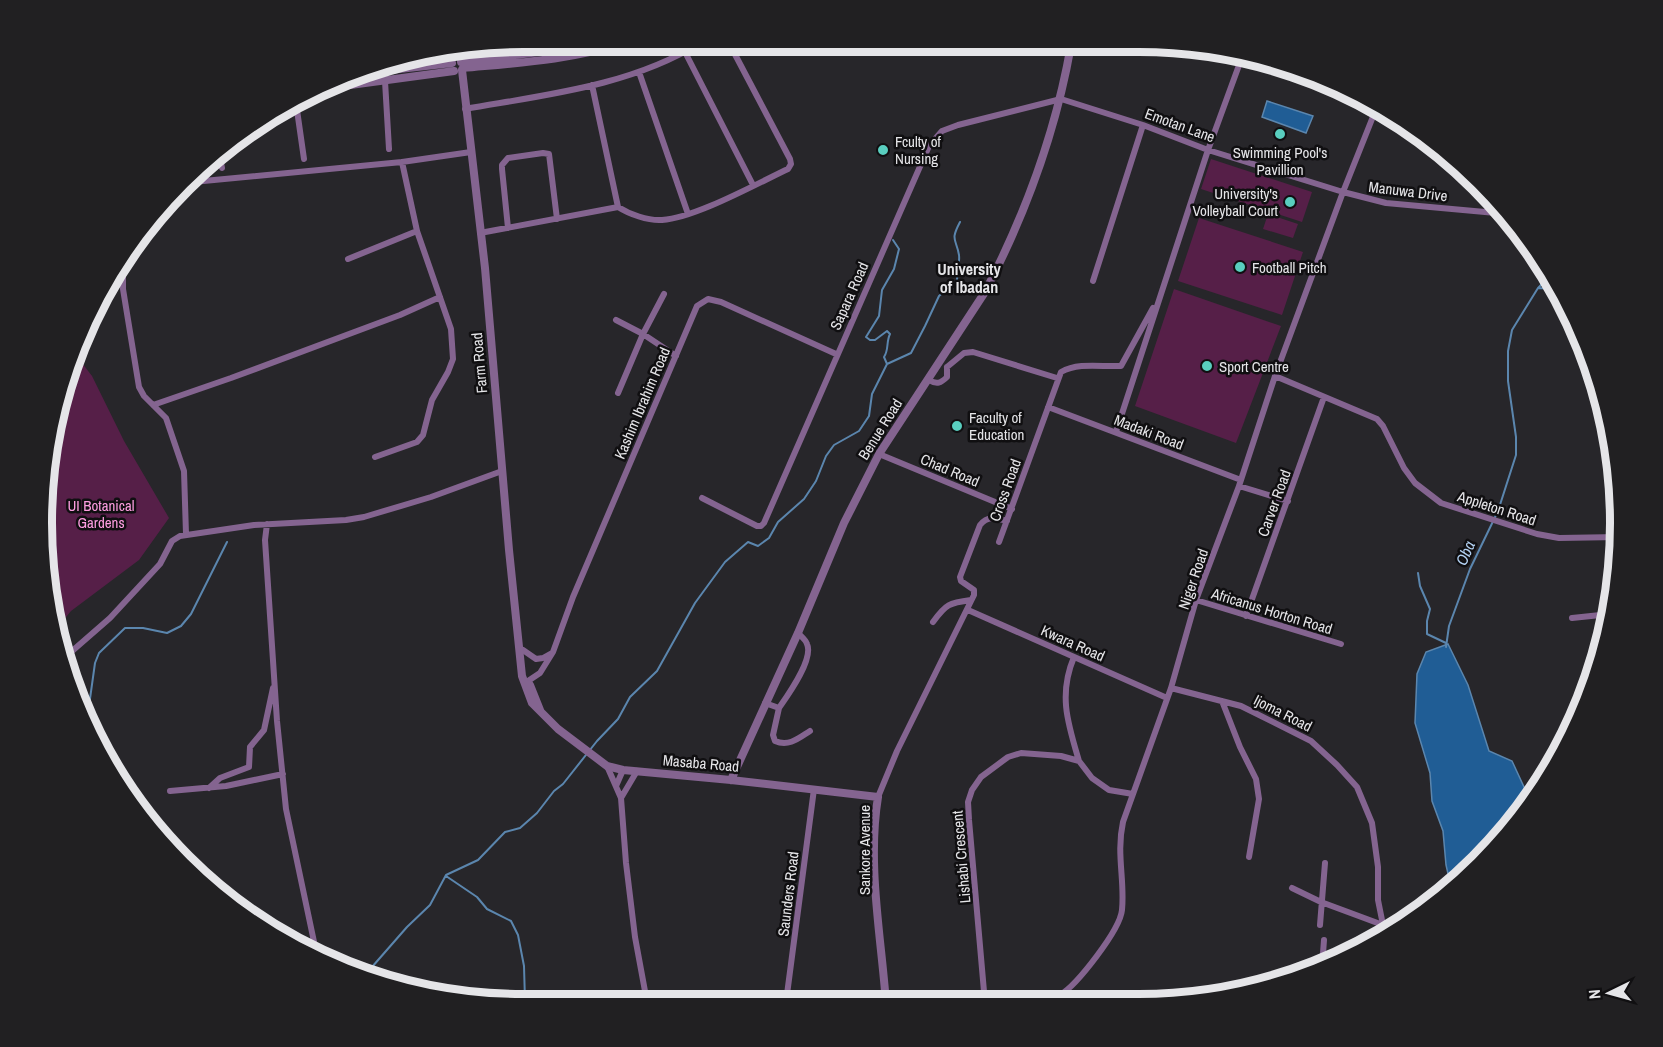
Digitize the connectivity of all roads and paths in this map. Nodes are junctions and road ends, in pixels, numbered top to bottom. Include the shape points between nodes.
1 (540, 52) edge
2 (584, 52) edge
3 (685, 52) joint
4 (734, 52) edge
5 (1070, 52) edge
6 (457, 63) edge
7 (422, 64) edge
8 (1239, 64) edge
9 (639, 72) junction
10 (385, 81) junction
11 (350, 85) edge
12 (592, 85) junction
13 (1061, 99) junction
14 (465, 110) junction
15 (297, 111) edge
16 (1374, 115) edge
17 (1143, 125) junction
18 (389, 149) dead end
19 (1208, 150) junction
20 (471, 152) junction
21 (303, 159) dead end
22 (402, 162) junction
23 (221, 163) edge
24 (222, 168) dead end
25 (199, 181) edge
26 (753, 185) junction
27 (1343, 192) junction
28 (618, 207) junction
29 (1494, 213) edge
30 (688, 214) junction
31 (556, 219) junction
32 (507, 228) junction
33 (417, 231) junction
34 (480, 233) junction
35 (348, 259) dead end
36 (123, 277) edge
37 (1093, 281) dead end
38 (663, 294) dead end
39 (440, 297) junction
40 (1160, 298) junction
41 (616, 320) dead end
42 (643, 334) junction
43 (836, 354) junction
44 (676, 356) junction
45 (943, 365) junction
46 (1275, 376) junction
47 (1057, 378) junction
48 (928, 380) junction
49 (618, 393) dead end
50 (1324, 397) junction
51 (153, 405) junction
52 (1048, 407) junction
53 (1116, 432) junction
54 (879, 453) junction
55 (375, 457) dead end
56 (502, 471) junction
57 (1240, 483) junction
58 (702, 498) dead end
59 (1288, 501) junction
60 (1012, 509) junction
61 (1007, 520) junction
62 (267, 524) junction
63 (186, 534) junction
64 (1610, 537) edge
65 (999, 543) dead end
66 (971, 600) junction
67 (1197, 600) junction
68 (968, 610) junction
69 (1601, 615) edge
70 (1246, 616) junction
71 (1572, 618) dead end
72 (933, 622) dead end
73 (798, 633) junction
74 (519, 634) junction
75 (1341, 644) dead end
76 (523, 650) junction
77 (71, 652) edge
78 (553, 652) junction
79 (1074, 657) junction
80 (275, 681) junction
81 (528, 681) junction
82 (1171, 688) junction
83 (1167, 698) junction
84 (1222, 701) junction
85 (765, 703) junction
86 (779, 708) junction
87 (541, 711) junction
88 (810, 731) dead end
89 (1079, 761) junction
90 (608, 766) junction
91 (623, 770) junction
92 (638, 771) junction
93 (283, 774) junction
94 (731, 780) junction
95 (616, 786) junction
96 (209, 788) junction
97 (814, 789) junction
98 (170, 791) dead end
99 (1133, 794) junction
100 (878, 797) junction
101 (621, 798) junction
102 (1249, 857) dead end
103 (1325, 863) dead end
104 (1292, 888) dead end
105 (1321, 902) junction
106 (1320, 925) dead end
107 (1383, 925) joint
108 (1324, 940) dead end
109 (315, 946) edge
110 (1323, 958) edge
111 (646, 994) edge
112 (787, 994) edge
113 (885, 994) edge
114 (984, 994) edge
115 (1061, 994) edge

1 - 6 street
2 - 6 street via 563,57
3 - 9 street
3 - 26 street
4 - 26 street via 791,165
5 - 13 street
6 - 7 street
6 - 10 street
6 - 14 street, Farm Road
8 - 19 street
9 - 12 street
9 - 30 street
10 - 11 street
10 - 18 street
12 - 14 street
12 - 28 street
13 - 17 street, Emotan Lane
13 - 43 street, Sapara Road via 958,125 938,135 905,197
13 - 45 street, Benue Road via 999,265
14 - 20 street, Farm Road
15 - 21 street
16 - 27 street, Niger Road
17 - 19 street, Emotan Lane
17 - 37 street
19 - 27 street, Emotan Lane
19 - 40 street
20 - 22 street
20 - 34 street, Farm Road
22 - 25 street
22 - 33 street
23 - 24 street
26 - 30 street
27 - 29 street, Manuwa Drive via 1386,203
27 - 46 street, Niger Road
28 - 30 street via 662,220
28 - 31 street
31 - 32 street
31 - 32 street via 549,154 508,158 502,169
32 - 34 street
33 - 35 street
33 - 39 street
34 - 56 street, Farm Road
36 - 51 street via 139,387
38 - 42 street
39 - 51 street
39 - 55 street via 451,329 453,359 432,400 423,435 417,442
40 - 47 street via 1121,366 1073,368
40 - 53 street
41 - 42 street
42 - 44 street
42 - 49 street
43 - 44 street, Kashim Ibrahim Road via 708,299 697,306
43 - 58 street, Sapara Road via 764,523 758,526
44 - 78 street, Kashim Ibrahim Road
45 - 47 street via 973,352
45 - 48 street, Benue Road
45 - 48 street via 947,377 942,382
46 - 50 street, Appleton Road
46 - 57 street, Niger Road
47 - 52 street, Cross Road
48 - 54 street, Benue Road
50 - 59 street, Carver Road
50 - 64 street, Appleton Road via 1377,419 1415,483 1441,503 1537,534 1559,538
51 - 63 street via 166,418 184,471
52 - 53 street, Madaki Road
52 - 60 street, Cross Road
53 - 57 street, Madaki Road
54 - 60 street, Chad Road
54 - 73 street, Benue Road via 844,523
56 - 62 street via 364,517
56 - 74 street, Farm Road
57 - 59 street, Madaki Road
57 - 67 street, Niger Road
59 - 70 street, Carver Road
60 - 61 street, Cross Road
61 - 65 street, Cross Road
61 - 66 street via 990,518 980,525 960,577 974,590
62 - 63 street
62 - 80 street
63 - 77 street via 172,542 160,564 110,618
66 - 68 street, Sankore Avenue
66 - 72 street via 945,606
67 - 70 street, Africanus Horton Road
67 - 82 street, Niger Road
68 - 79 street, Kwara Road
68 - 100 street, Sankore Avenue
69 - 71 street
70 - 75 street, Africanus Horton Road
73 - 85 street, Benue Road
73 - 86 street via 807,643 809,654
74 - 76 street, Farm Road
74 - 87 street, Farm Road via 526,690
76 - 78 street via 536,659
76 - 81 street, Farm Road
78 - 81 street, Kashim Ibrahim Road via 540,673
79 - 83 street, Kwara Road
79 - 89 street via 1064,694
80 - 93 street
80 - 96 street via 264,730 250,747 249,767 220,778
81 - 87 street, Farm Road
82 - 83 street, Niger Road
82 - 84 street, Ijoma Road
83 - 99 street, Niger Road
84 - 102 street via 1256,779 1259,799
84 - 107 street, Ijoma Road via 1241,706 1311,741 1357,788 1372,823
85 - 86 street
85 - 94 street, Benue Road
86 - 88 street via 775,741 790,743
87 - 90 street, Masaba Road via 558,729
89 - 99 street via 1092,778 1110,790
89 - 114 street, Lishabi Crescent via 1021,753 1008,757 972,789 969,820
90 - 91 street, Masaba Road
90 - 95 street
91 - 92 street, Masaba Road
91 - 95 street
92 - 94 street, Masaba Road
92 - 101 street
93 - 96 street
93 - 109 street via 286,809
94 - 97 street, Masaba Road
95 - 101 street
96 - 98 street
97 - 100 street, Masaba Road
97 - 112 street, Saunders Road
99 - 115 street, Niger Road via 1119,842 1122,913 1113,933 1074,984
100 - 113 street, Sankore Avenue via 876,881
101 - 111 street via 634,926
103 - 105 street
104 - 105 street
105 - 106 street
105 - 107 street
108 - 110 street

